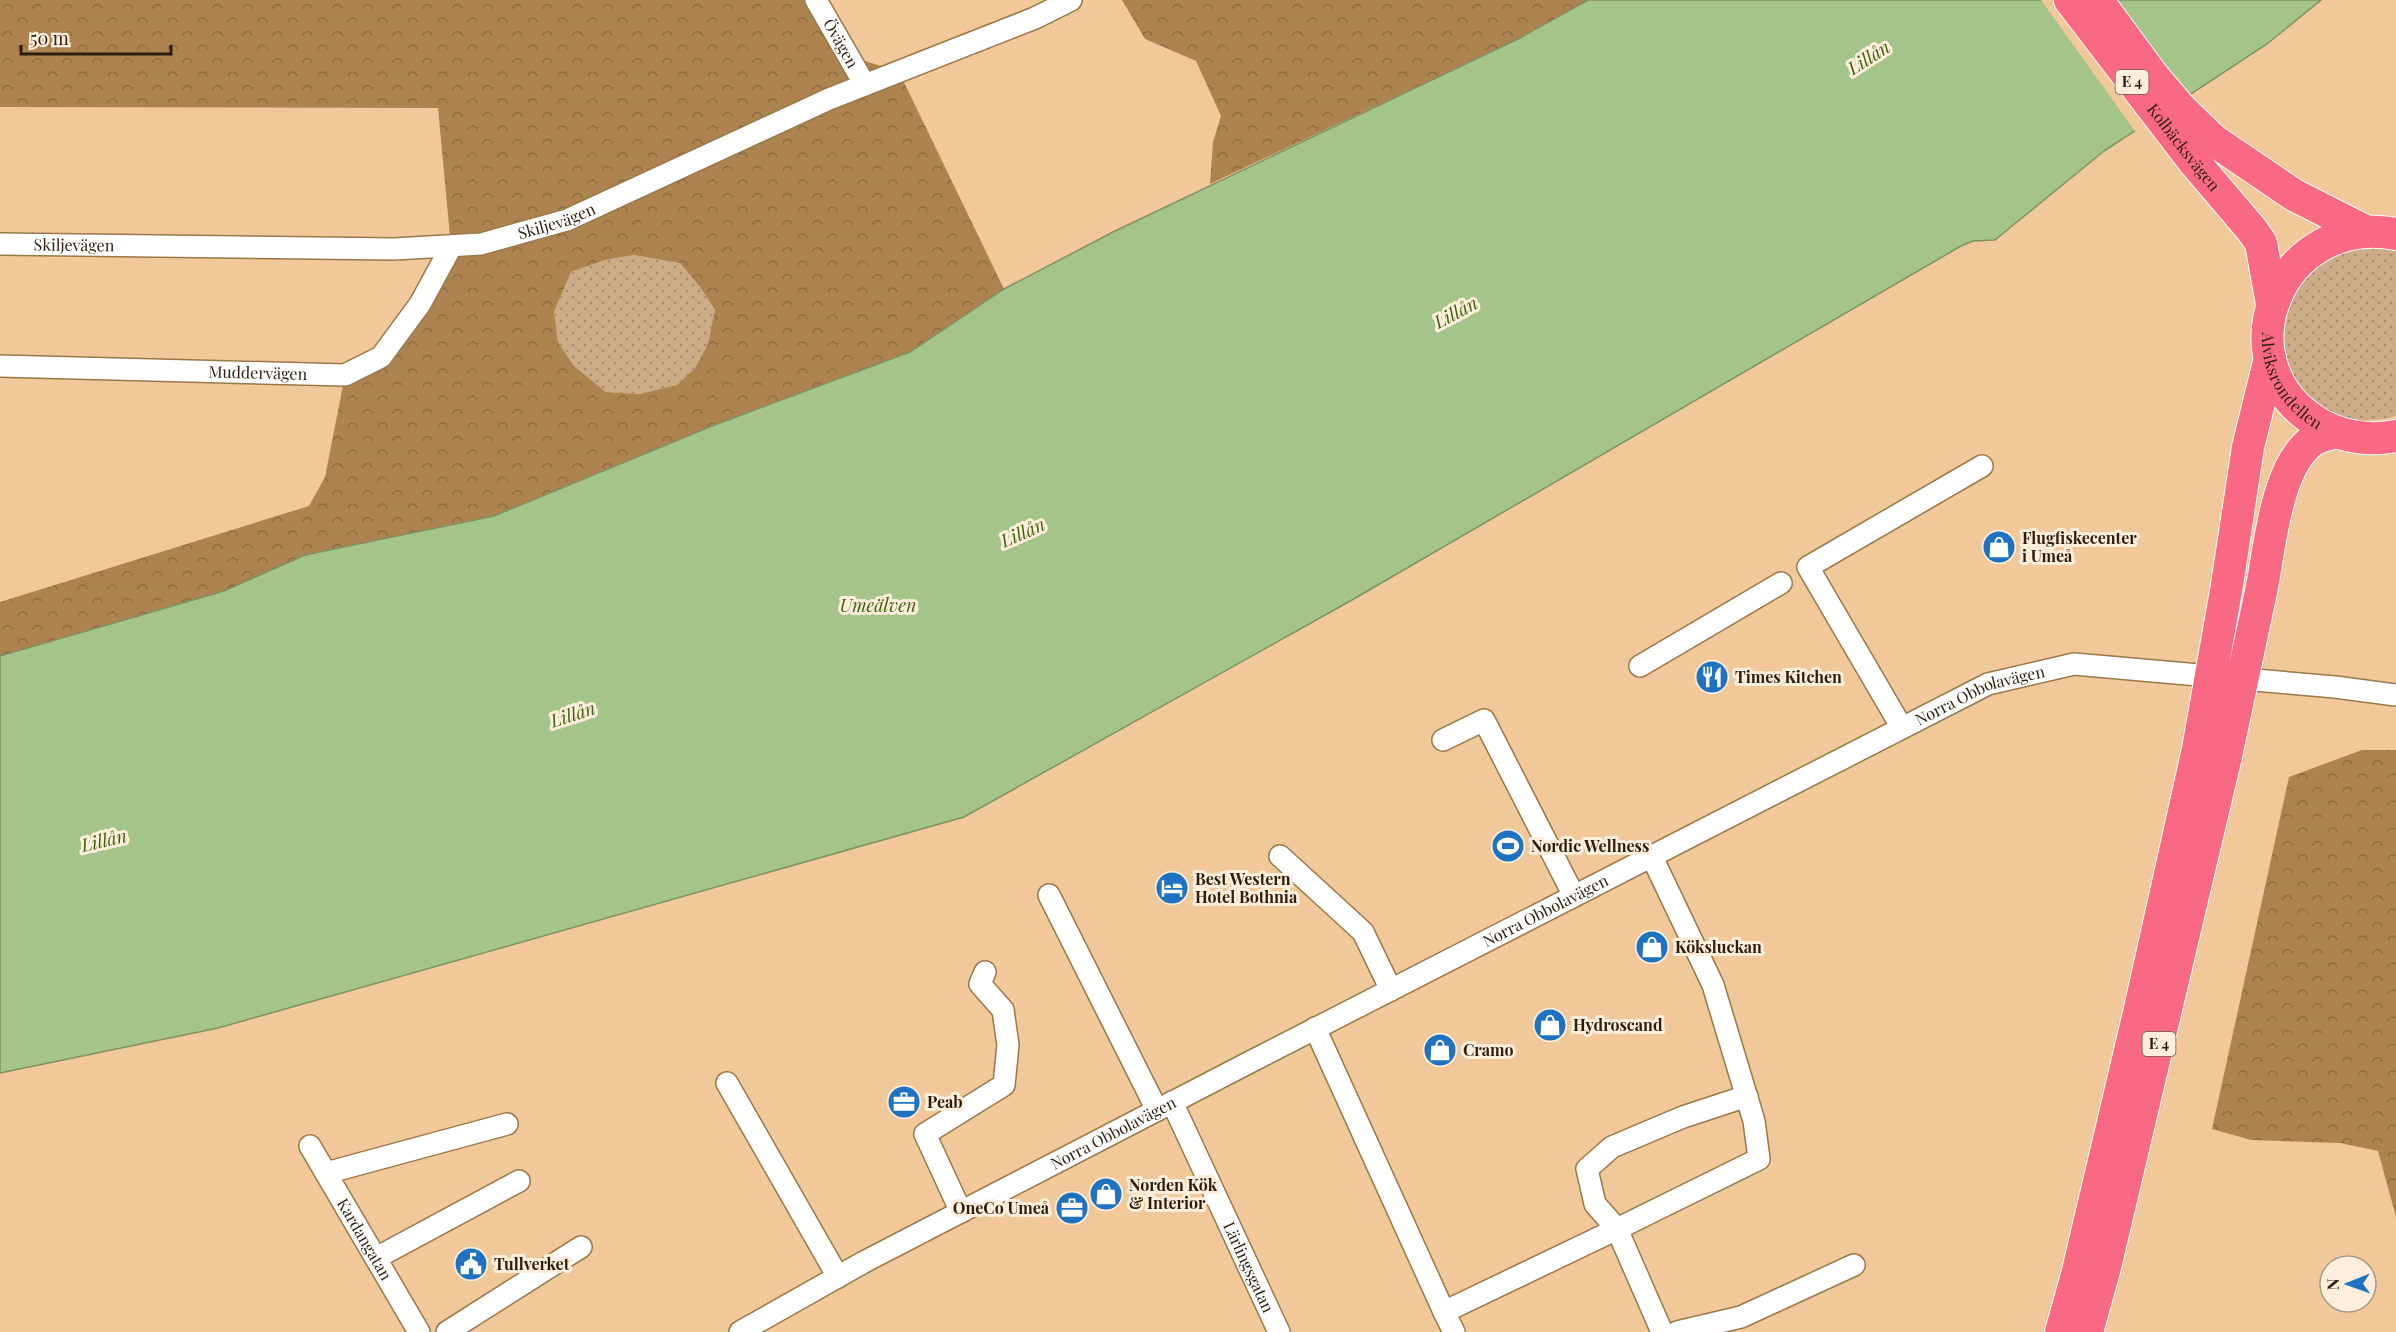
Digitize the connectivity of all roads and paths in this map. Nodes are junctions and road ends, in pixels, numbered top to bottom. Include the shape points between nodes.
1 (816, 0) edge
2 (1071, 0) edge
3 (2070, 0) edge
4 (2097, 0) edge
5 (865, 85) junction
6 (2204, 152) junction
7 (2365, 231) junction
8 (2396, 234) edge
9 (0, 244) edge
10 (451, 247) junction
11 (2272, 304) junction
12 (2270, 358) junction
13 (0, 366) edge
14 (2335, 432) junction
15 (2391, 438) edge
16 (1982, 466) dead end
17 (1781, 583) dead end
18 (1640, 666) dead end
19 (2396, 695) edge
20 (1902, 728) junction
21 (1443, 740) dead end
22 (2212, 752) junction
23 (1280, 856) dead end
24 (1652, 857) junction
25 (1049, 895) dead end
26 (1574, 896) junction
27 (985, 972) dead end
28 (1391, 990) junction
29 (1316, 1028) junction
30 (727, 1083) dead end
31 (1747, 1096) junction
32 (1165, 1106) junction
33 (507, 1124) dead end
34 (310, 1146) dead end
35 (326, 1173) junction
36 (519, 1181) dead end
37 (961, 1212) junction
38 (1617, 1229) junction
39 (580, 1246) dead end
40 (376, 1257) junction
41 (1854, 1265) dead end
42 (838, 1277) junction
43 (1444, 1312) junction
44 (418, 1332) edge
45 (447, 1332) edge
46 (740, 1332) edge
47 (1279, 1332) edge
48 (1454, 1332) edge
49 (1662, 1332) edge
50 (1677, 1332) edge
51 (2061, 1332) edge
52 (2087, 1332) edge

1 - 5 street, Övägen
2 - 5 street, Skiljevägen
3 - 6 highway, Kolbäcksvägen / E 4
4 - 6 highway, Kolbäcksvägen / E 4 via 2181,109
5 - 10 street, Skiljevägen via 567,220 481,244
6 - 7 highway, Kolbäcksvägen / E 4
6 - 11 highway, Kolbäcksvägen / E 4 via 2261,243
7 - 8 highway, Alviksrondellen / E 4
7 - 11 highway, Alviksrondellen / E 4 via 2317,246 2296,264
9 - 10 street, Skiljevägen
10 - 13 street, Muddervägen via 420,304 381,357 345,375
11 - 12 highway, Alviksrondellen / E 4 via 2268,330
12 - 14 highway, Alviksrondellen / E 4 via 2291,400 2309,417
12 - 22 highway, E 4, bridge via 2248,447 2227,585
14 - 15 highway, Alviksrondellen / E 4 via 2358,438
14 - 22 highway, E 4, bridge via 2314,440 2288,471 2262,587
16 - 20 street via 1809,567
17 - 18 street
19 - 20 street, Norra Obbolavägen via 2074,664 1988,684
20 - 24 street, Norra Obbolavägen
21 - 26 street via 1484,720
22 - 51 highway, E 4 via 2139,1013
22 - 52 highway, E 4 via 2190,916
23 - 28 street via 1363,932
24 - 26 street, Norra Obbolavägen
24 - 31 street via 1713,985
25 - 32 street, Lärlingsgatan
26 - 28 street, Norra Obbolavägen
27 - 37 street via 980,984 1003,1010 1008,1045 1004,1084 925,1134
28 - 29 street, Norra Obbolavägen
29 - 32 street, Norra Obbolavägen
29 - 43 street
30 - 42 street
31 - 38 street via 1759,1160
31 - 38 street via 1612,1147 1587,1169 1595,1204
32 - 37 street, Norra Obbolavägen
32 - 47 street, Lärlingsgatan
33 - 35 street
34 - 35 street, Kardangatan
35 - 40 street, Kardangatan
36 - 40 street
37 - 42 street, Norra Obbolavägen
38 - 43 street
38 - 49 street
39 - 45 street
40 - 44 street, Kardangatan
41 - 50 street via 1741,1317
42 - 46 street, Norra Obbolavägen
43 - 48 street

